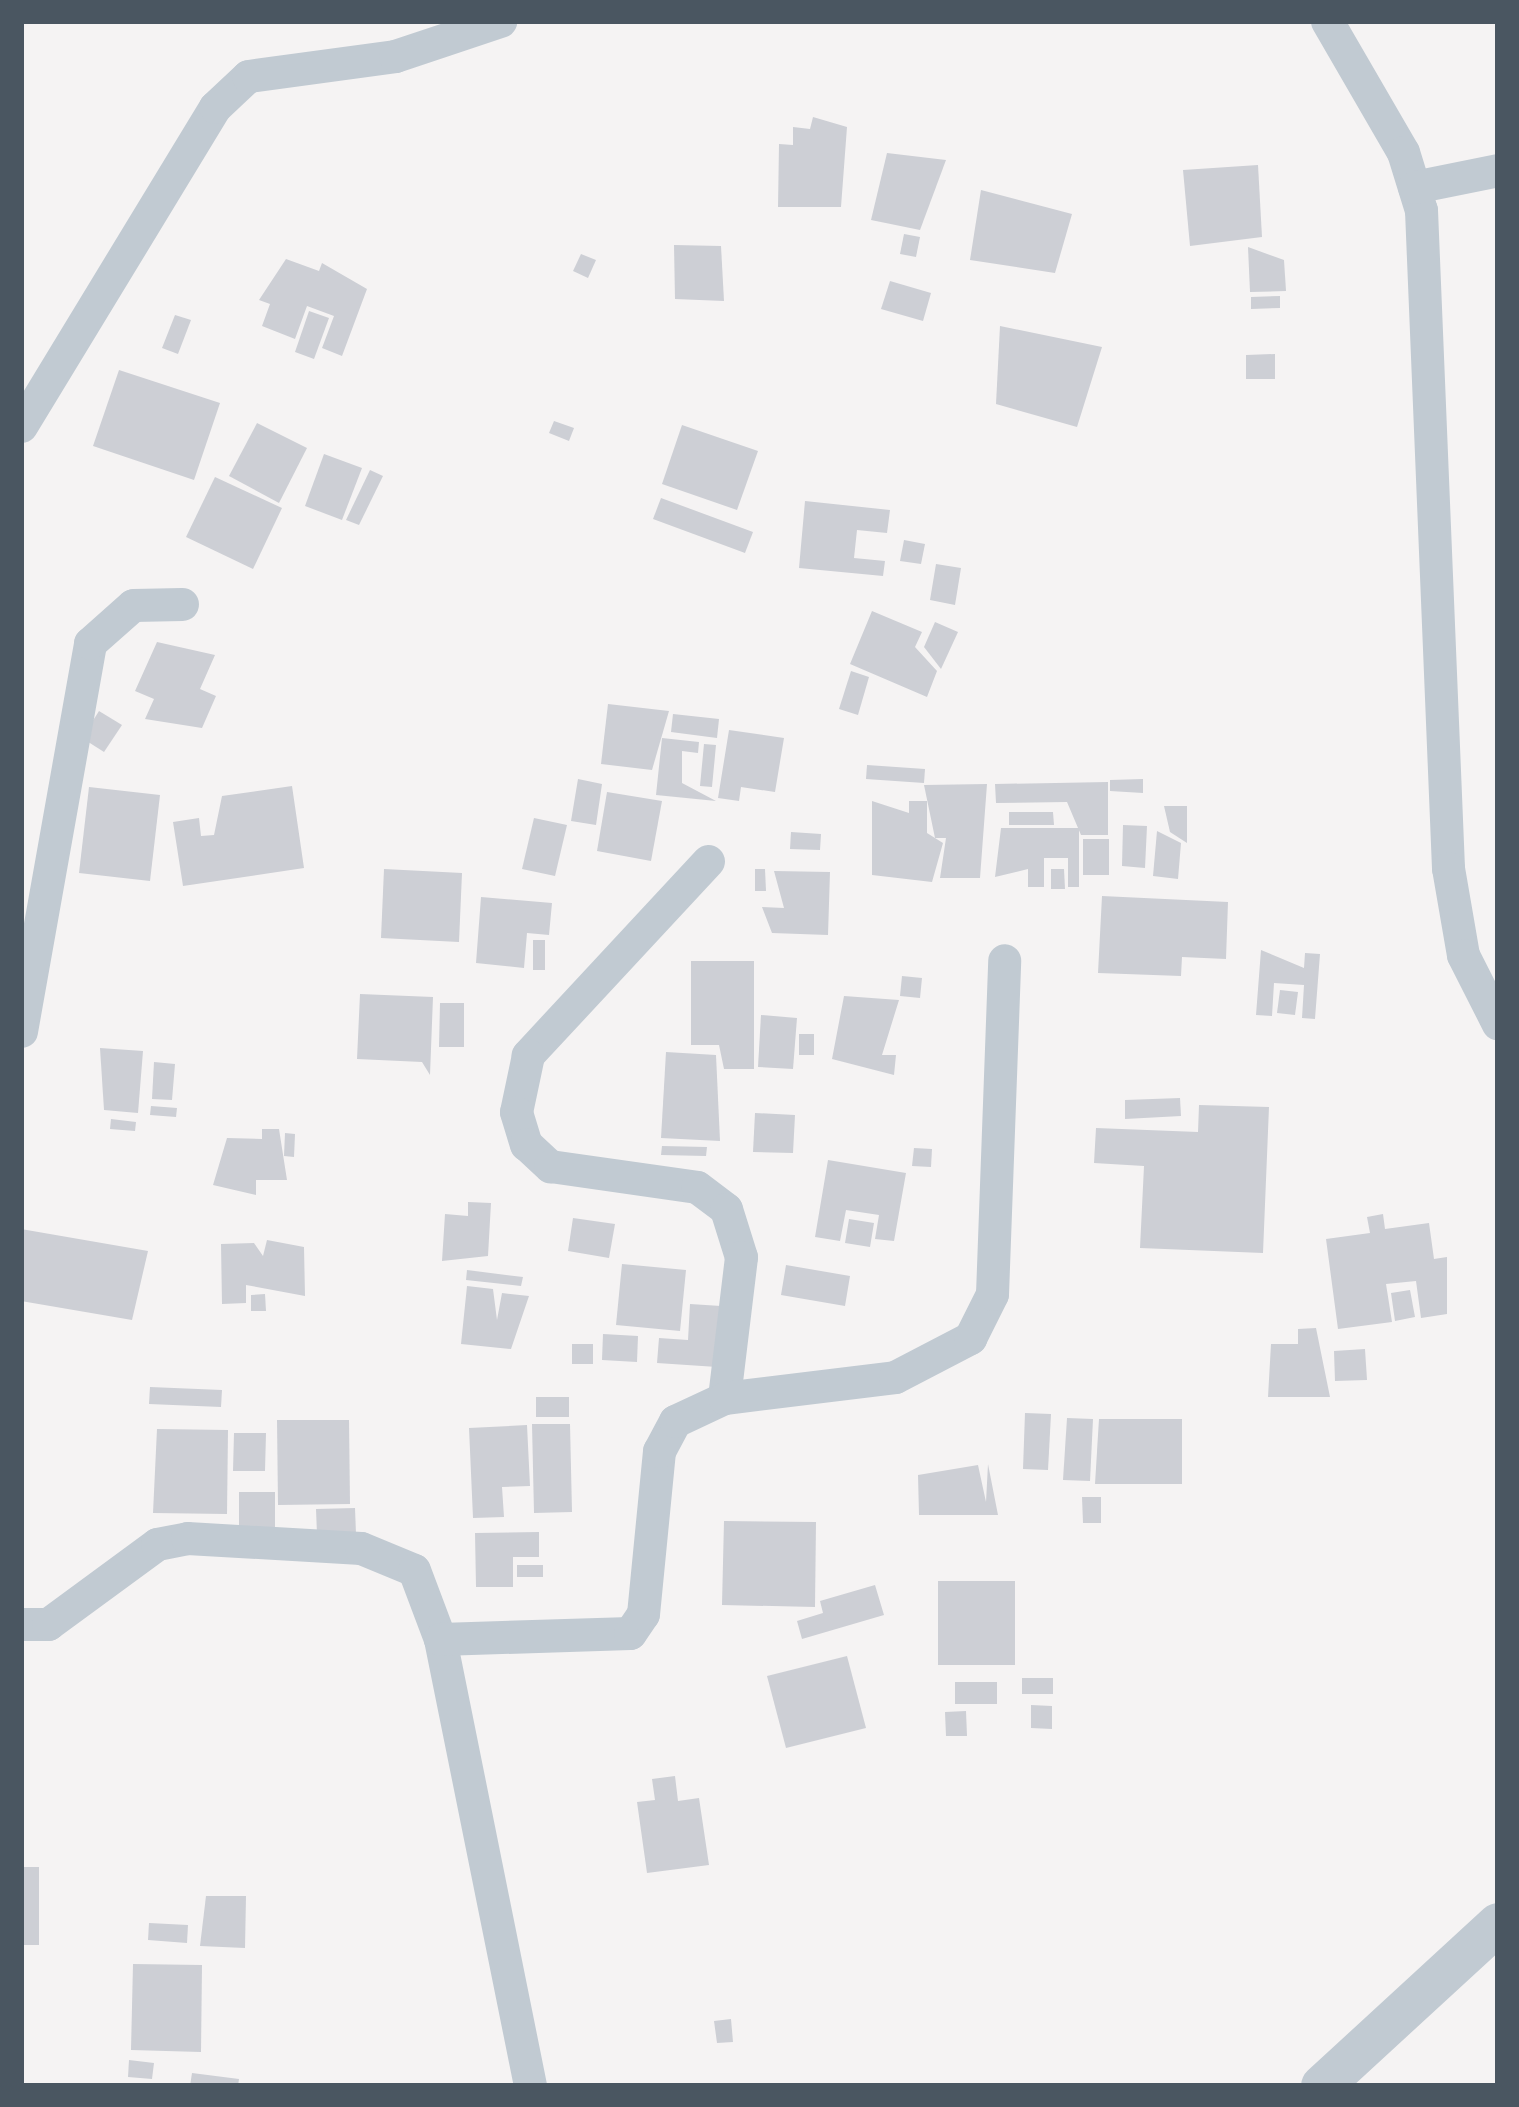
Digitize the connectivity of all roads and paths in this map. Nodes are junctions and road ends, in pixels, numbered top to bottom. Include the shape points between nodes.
1 (500, 21) edge
2 (1327, 21) edge
3 (1498, 170) edge
4 (1414, 188) junction
5 (21, 427) edge
6 (182, 604) dead end
7 (708, 860) dead end
8 (1004, 960) dead end
9 (1498, 1024) edge
10 (21, 1031) edge
11 (724, 1398) junction
12 (21, 1624) edge
13 (440, 1639) junction
14 (1498, 1924) edge
15 (530, 2086) edge
16 (1322, 2086) edge

1 - 5 street via 394,56 248,76 215,107
2 - 4 street
3 - 4 street
4 - 9 street via 1448,868 1463,955
6 - 10 street via 133,605 90,643
7 - 11 street via 527,1055 516,1112 526,1144 550,1166 697,1187 726,1209 741,1257
8 - 11 street via 992,1294 970,1338 895,1377
11 - 13 street via 664,1434 643,1614 630,1633
12 - 13 street via 76,1608 157,1544 236,1538 401,1560
13 - 15 street
14 - 16 street

